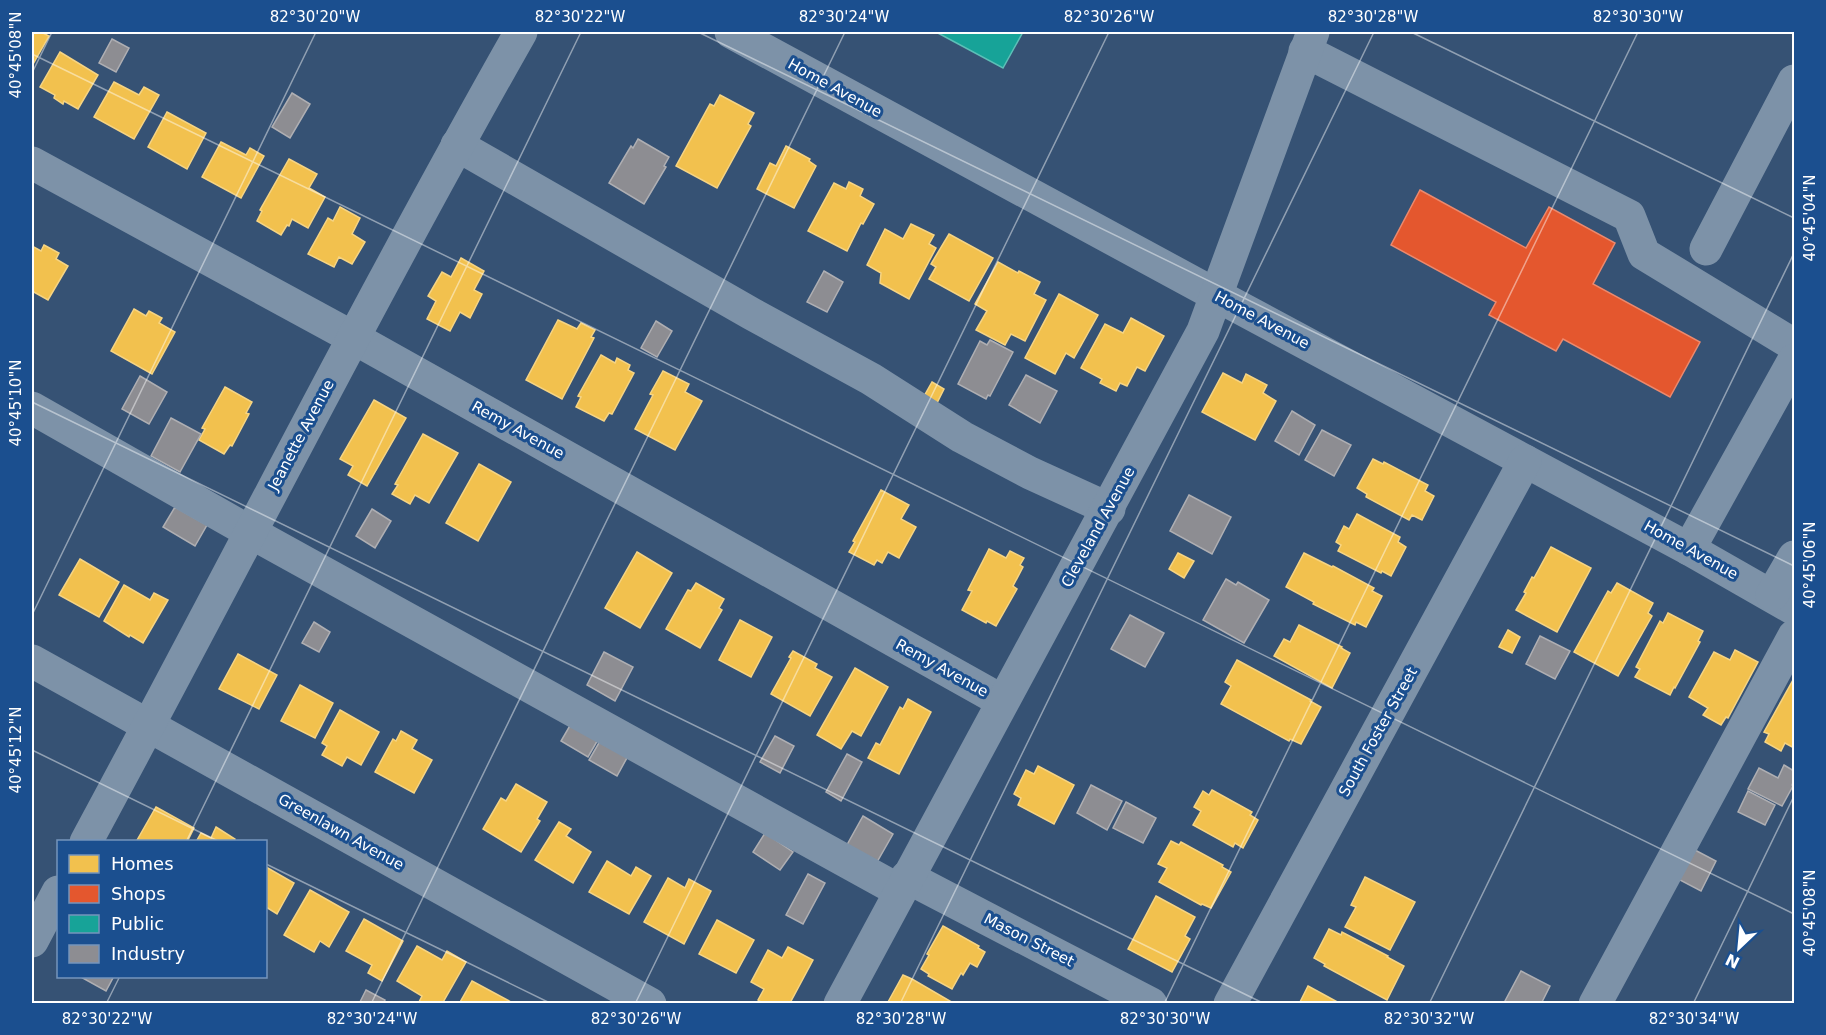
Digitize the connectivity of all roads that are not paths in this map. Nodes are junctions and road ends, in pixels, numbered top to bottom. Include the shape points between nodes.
1 (521, 32) edge
2 (731, 32) edge
3 (1309, 41) edge
4 (1794, 81) edge
5 (457, 145) junction
6 (32, 163) edge
7 (1706, 249) dead end
8 (1216, 295) junction
9 (352, 338) junction
10 (1794, 345) edge
11 (1794, 360) edge
12 (32, 408) edge
13 (1525, 461) junction
14 (1109, 509) junction
15 (250, 532) junction
16 (1689, 549) junction
17 (1794, 558) edge
18 (1783, 602) edge
19 (1794, 636) edge
20 (32, 661) edge
21 (1002, 701) junction
22 (148, 726) junction
23 (87, 840) edge
24 (904, 884) junction
25 (57, 894) edge
26 (32, 941) edge
27 (650, 1004) edge
28 (840, 1004) edge
29 (1151, 1004) edge
30 (1230, 1004) edge
31 (1595, 1004) edge

1 - 5 street, Jeanette Avenue
2 - 8 street, Home Avenue
3 - 8 street, Cleveland Avenue
3 - 10 street via 1629,216 1644,254
4 - 7 street
5 - 9 street, Jeanette Avenue
5 - 14 street via 871,379 962,437
6 - 9 street, Remy Avenue
8 - 13 street, Home Avenue
8 - 14 street, Cleveland Avenue via 1203,331
9 - 15 street, Jeanette Avenue
9 - 21 street, Remy Avenue
11 - 16 street
12 - 15 street, Mason Street
13 - 16 street, Home Avenue
13 - 30 street, South Foster Street
14 - 21 street, Cleveland Avenue
15 - 22 street, Jeanette Avenue
15 - 24 street, Mason Street
16 - 18 street, Home Avenue
17 - 18 street
19 - 31 street
20 - 22 street, Greenlawn Avenue
21 - 24 street, Cleveland Avenue
22 - 23 street, Jeanette Avenue
22 - 27 street, Greenlawn Avenue
24 - 28 street, Cleveland Avenue
24 - 29 street, Mason Street
25 - 26 street

